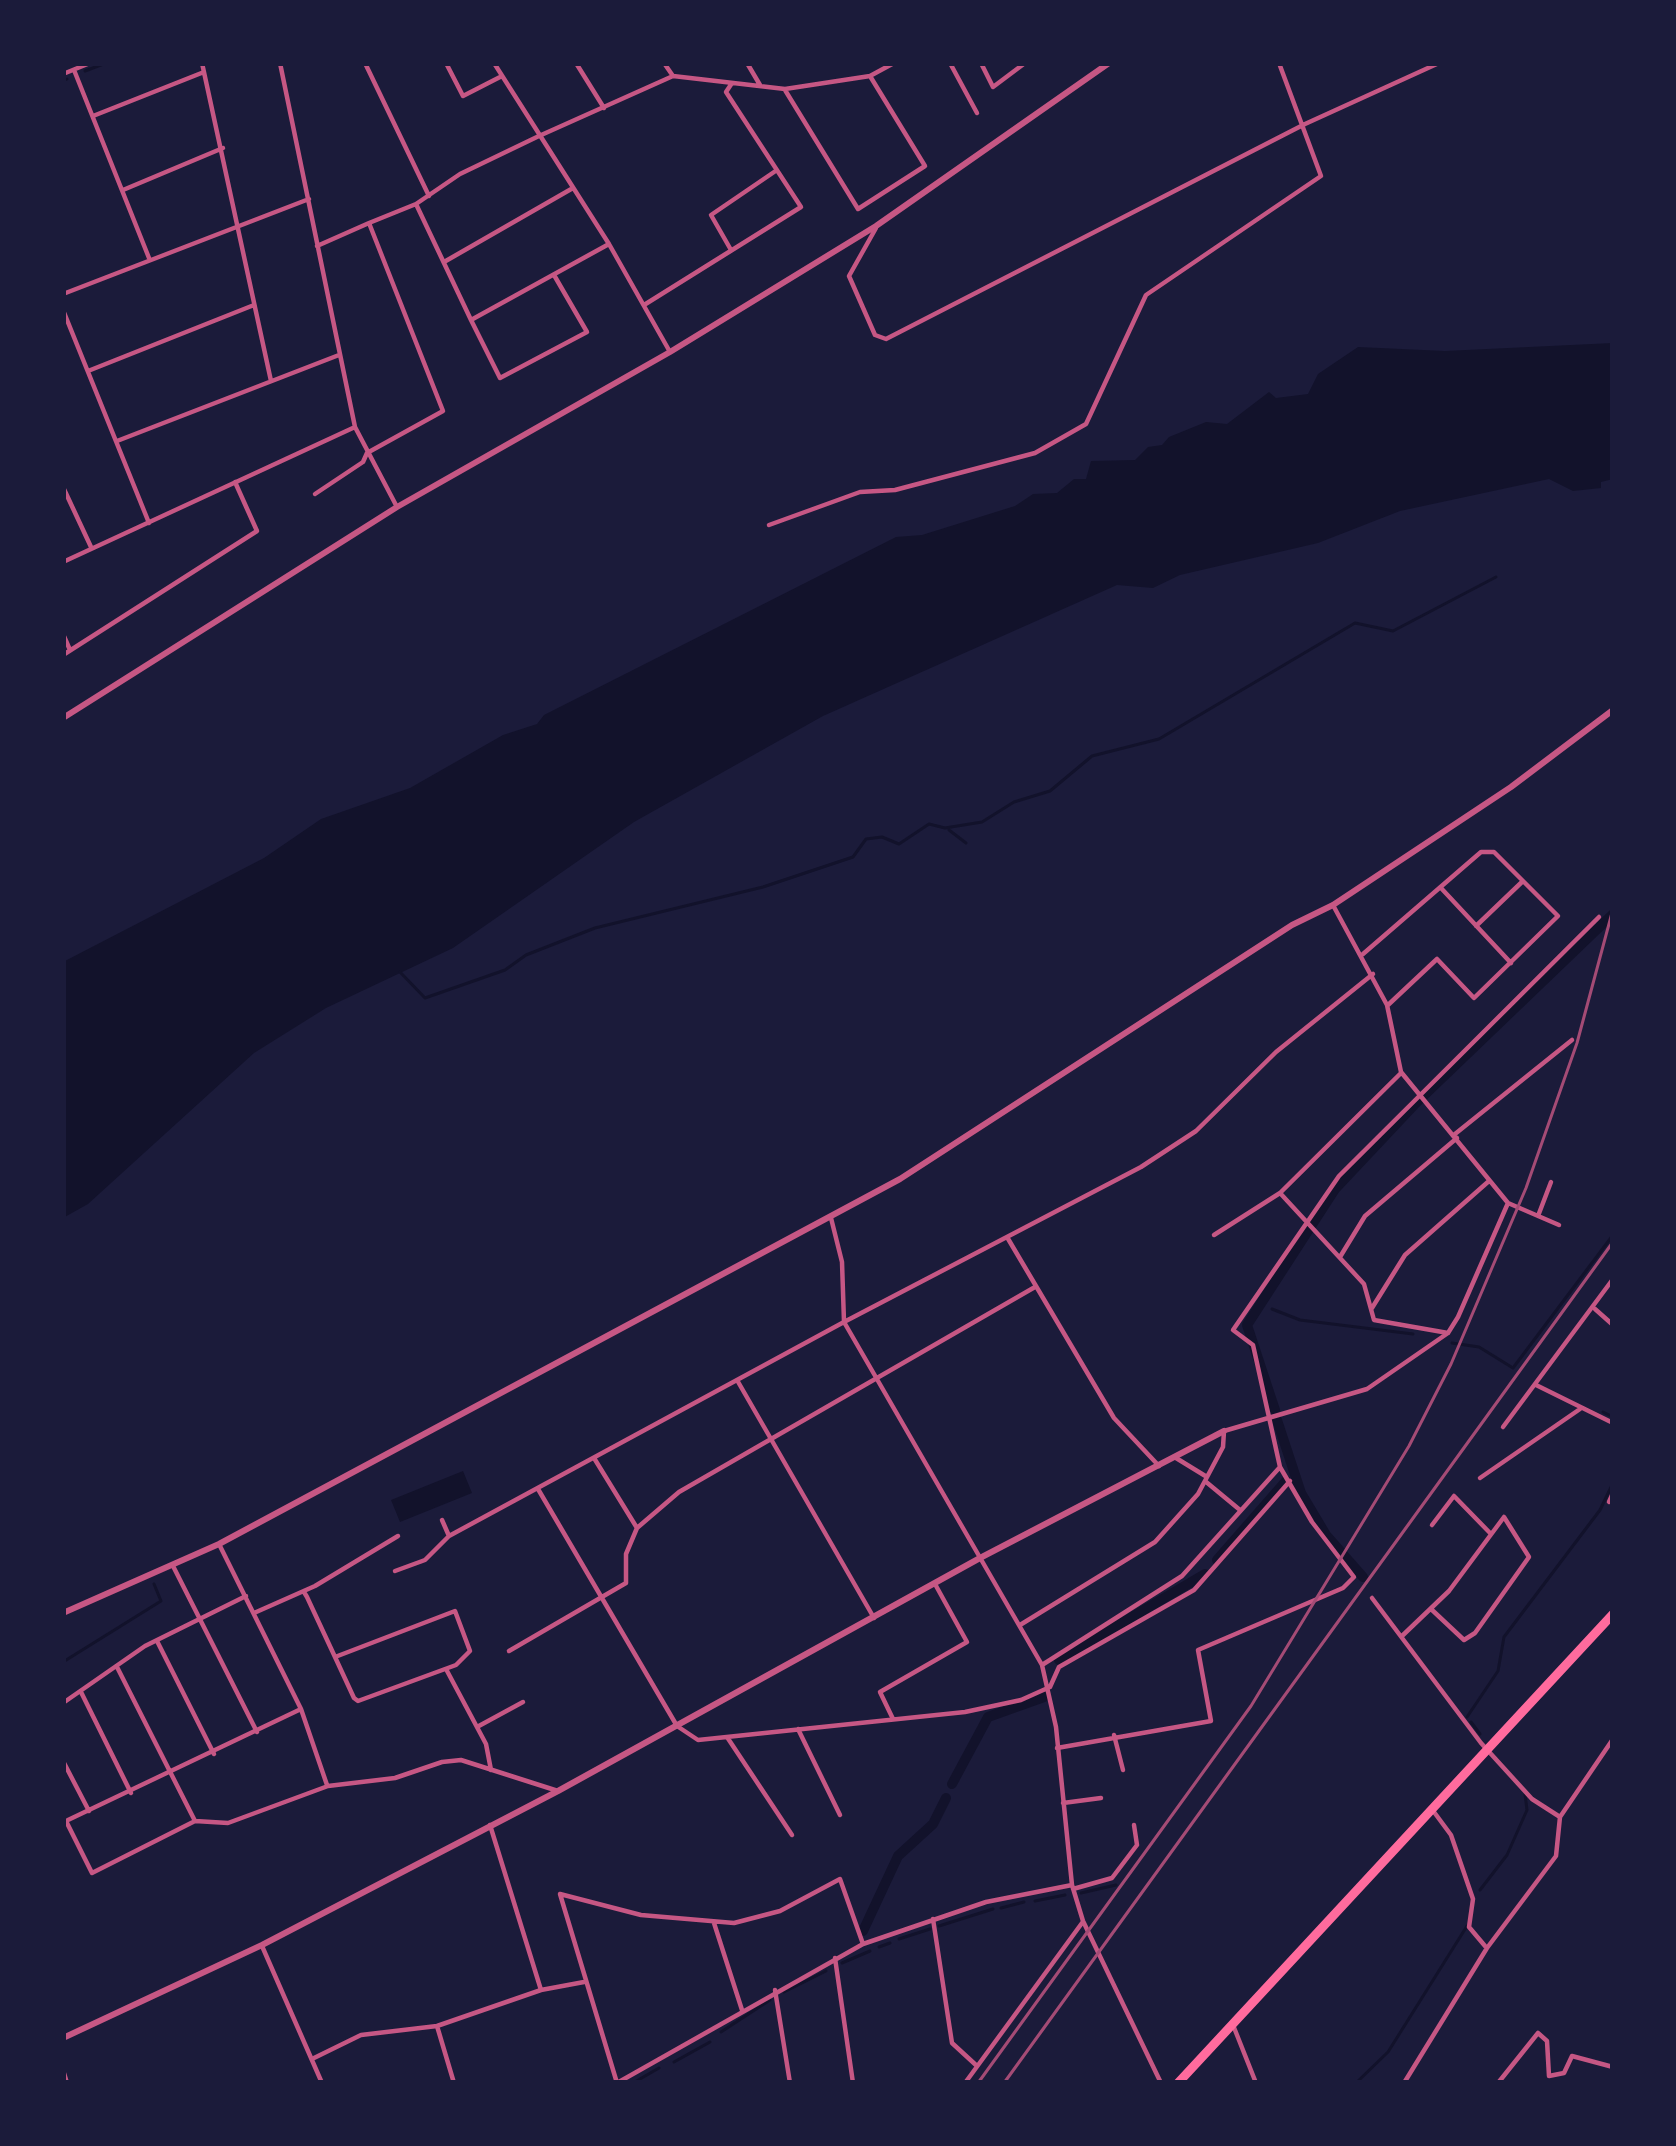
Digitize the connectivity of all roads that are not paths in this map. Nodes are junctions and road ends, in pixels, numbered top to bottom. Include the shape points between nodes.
1 (90, 63) edge
2 (202, 63) edge
3 (280, 63) edge
4 (365, 63) edge
5 (446, 63) edge
6 (494, 63) edge
7 (576, 63) edge
8 (664, 63) edge
9 (759, 63) edge
10 (894, 63) edge
11 (950, 63) edge
12 (981, 63) edge
13 (1025, 63) edge
14 (1109, 63) edge
15 (1280, 63) edge
16 (1439, 63) edge
17 (749, 66) edge
18 (74, 70) junction
19 (204, 72) junction
20 (63, 74) edge
21 (502, 76) junction
22 (673, 76) junction
23 (870, 76) junction
24 (732, 83) junction
25 (760, 85) junction
26 (784, 89) junction
27 (604, 108) junction
28 (977, 113) dead end
29 (93, 116) junction
30 (1305, 124) junction
31 (539, 136) junction
32 (223, 148) junction
33 (777, 170) junction
34 (573, 188) junction
35 (122, 190) junction
36 (429, 196) junction
37 (309, 199) junction
38 (416, 204) junction
39 (369, 224) junction
40 (239, 225) junction
41 (876, 226) junction
42 (609, 244) junction
43 (317, 246) junction
44 (730, 250) junction
45 (149, 258) junction
46 (444, 262) junction
47 (554, 275) junction
48 (63, 294) edge
49 (254, 304) junction
50 (644, 305) junction
51 (63, 310) edge
52 (471, 320) junction
53 (670, 352) junction
54 (339, 355) junction
55 (88, 371) junction
56 (271, 381) junction
57 (355, 427) junction
58 (117, 441) junction
59 (368, 453) junction
60 (235, 482) junction
61 (64, 489) edge
62 (315, 494) dead end
63 (397, 507) junction
64 (149, 523) junction
65 (769, 525) dead end
66 (92, 549) junction
67 (63, 562) edge
68 (63, 634) edge
69 (70, 650) junction
70 (63, 655) edge
71 (1613, 710) edge
72 (63, 718) edge
73 (1523, 881) junction
74 (1441, 889) junction
75 (1333, 905) junction
76 (1599, 917) dead end
77 (1476, 926) junction
78 (1363, 954) junction
79 (1512, 964) junction
80 (1373, 974) junction
81 (1387, 1005) junction
82 (1572, 1040) dead end
83 (1401, 1072) junction
84 (1419, 1092) junction
85 (1455, 1136) junction
86 (1489, 1181) junction
87 (1551, 1182) dead end
88 (1280, 1193) junction
89 (1508, 1203) junction
90 (1538, 1216) junction
91 (830, 1218) junction
92 (1307, 1222) junction
93 (1558, 1225) dead end
94 (1214, 1235) dead end
95 (1006, 1236) junction
96 (1340, 1257) junction
97 (1613, 1279) edge
98 (1035, 1287) junction
99 (1592, 1307) junction
100 (1371, 1309) junction
101 (844, 1322) junction
102 (1613, 1325) edge
103 (1448, 1333) junction
104 (737, 1380) junction
105 (877, 1380) junction
106 (1536, 1385) junction
107 (1580, 1408) junction
108 (1271, 1416) junction
109 (1613, 1424) edge
110 (1503, 1427) dead end
111 (1223, 1431) junction
112 (772, 1438) junction
113 (1175, 1457) junction
114 (594, 1458) junction
115 (1160, 1466) junction
116 (1280, 1467) junction
117 (1480, 1478) dead end
118 (1206, 1479) junction
119 (1290, 1481) junction
120 (538, 1489) junction
121 (1613, 1493) edge
122 (1609, 1502) dead end
123 (1240, 1510) junction
124 (442, 1520) dead end
125 (1432, 1525) dead end
126 (637, 1528) junction
127 (1491, 1534) junction
128 (398, 1536) dead end
129 (449, 1536) junction
130 (219, 1544) junction
131 (980, 1558) junction
132 (173, 1566) junction
133 (395, 1571) dead end
134 (935, 1584) junction
135 (304, 1592) junction
136 (246, 1596) junction
137 (600, 1597) junction
138 (1372, 1598) dead end
139 (1431, 1609) junction
140 (63, 1613) edge
141 (254, 1613) junction
142 (1613, 1614) edge
143 (200, 1617) junction
144 (874, 1618) junction
145 (1020, 1624) junction
146 (1402, 1636) junction
147 (156, 1640) junction
148 (509, 1651) dead end
149 (334, 1657) junction
150 (1042, 1665) junction
151 (117, 1667) junction
152 (446, 1670) junction
153 (1050, 1687) junction
154 (81, 1692) junction
155 (523, 1702) dead end
156 (63, 1703) edge
157 (301, 1709) junction
158 (892, 1719) junction
159 (676, 1726) junction
160 (477, 1727) junction
161 (798, 1729) junction
162 (257, 1732) junction
163 (1114, 1735) junction
164 (728, 1737) junction
165 (1613, 1739) edge
166 (1487, 1747) junction
167 (1057, 1748) junction
168 (214, 1754) junction
169 (63, 1761) edge
170 (491, 1770) junction
171 (1124, 1770) dead end
172 (173, 1775) junction
173 (328, 1786) junction
174 (558, 1791) junction
175 (131, 1793) junction
176 (1101, 1798) dead end
177 (1064, 1803) junction
178 (1430, 1808) junction
179 (89, 1811) junction
180 (840, 1815) dead end
181 (1560, 1817) junction
182 (195, 1821) junction
183 (64, 1822) edge
184 (490, 1825) junction
185 (1134, 1825) dead end
186 (793, 1835) dead end
187 (1073, 1887) junction
188 (933, 1919) junction
189 (1083, 1922) junction
190 (714, 1923) junction
191 (862, 1944) junction
192 (262, 1946) junction
193 (1487, 1948) junction
194 (835, 1958) junction
195 (584, 1982) junction
196 (542, 1990) junction
197 (775, 1990) junction
198 (742, 2009) junction
199 (1233, 2025) junction
200 (437, 2026) junction
201 (63, 2038) edge
202 (314, 2058) junction
203 (977, 2066) junction
204 (1613, 2067) edge
205 (63, 2070) edge
206 (67, 2083) edge
207 (322, 2083) edge
208 (454, 2083) edge
209 (617, 2083) edge
210 (790, 2083) edge
211 (853, 2083) edge
212 (965, 2083) edge
213 (1161, 2083) edge
214 (1178, 2083) edge
215 (1256, 2083) edge
216 (1404, 2083) edge
217 (1498, 2083) edge

1 - 18 street
2 - 19 street
3 - 37 street
4 - 36 street
5 - 21 street via 463,96
6 - 21 street
7 - 27 street
8 - 22 street
9 - 17 street
10 - 23 street
11 - 28 street
12 - 13 street via 993,87
14 - 41 street
15 - 30 street
16 - 30 street
17 - 25 street
18 - 20 street
18 - 29 street
19 - 29 street
19 - 32 street
21 - 31 street
22 - 24 street
22 - 27 street
23 - 26 street
23 - 26 street via 925,166 858,209
24 - 25 street
24 - 33 street via 726,92
25 - 26 street
27 - 31 street
29 - 35 street
30 - 41 street via 886,339 875,334 849,276
30 - 65 street via 1321,176 1146,296 1086,424 1035,453 860,493
31 - 34 street
31 - 36 street
32 - 35 street
32 - 40 street
33 - 44 street via 711,215
33 - 44 street via 801,207
34 - 42 street
34 - 46 street
35 - 45 street
36 - 38 street
37 - 40 street
37 - 43 street
38 - 39 street
38 - 46 street
39 - 43 street
39 - 59 street via 443,411
40 - 45 street
40 - 49 street
41 - 53 street
42 - 47 street
42 - 50 street
43 - 54 street
44 - 50 street
45 - 48 street
46 - 52 street
47 - 52 street
47 - 52 street via 586,332 500,378
49 - 55 street
49 - 56 street
50 - 53 street
51 - 55 street
53 - 63 street
54 - 56 street
54 - 57 street
55 - 58 street
56 - 58 street
57 - 59 street
57 - 60 street
58 - 64 street
59 - 62 street
59 - 63 street
60 - 64 street
60 - 69 street via 257,531
61 - 66 street
63 - 72 street
64 - 66 street
66 - 67 street
68 - 69 street
69 - 70 street
71 - 75 street
73 - 74 street via 1494,852 1481,852
73 - 77 street
73 - 79 street via 1558,916
74 - 77 street
74 - 78 street
75 - 78 street
75 - 91 street
76 - 84 street
77 - 79 street
78 - 80 street
79 - 81 street via 1474,998 1437,959
80 - 81 street
80 - 95 street via 1276,1052 1196,1132
81 - 83 street
82 - 85 street
83 - 84 street
83 - 88 street
84 - 85 street
84 - 92 street
85 - 86 street
85 - 96 street via 1366,1216
86 - 89 street
86 - 100 street via 1405,1255
87 - 90 street
88 - 92 street
88 - 94 street
89 - 90 street
89 - 103 street
90 - 93 street
91 - 101 street via 842,1262
91 - 130 street
92 - 96 street
92 - 108 street via 1233,1330 1253,1345
95 - 98 street
95 - 101 street
96 - 100 street via 1364,1284
97 - 99 street
98 - 105 street
98 - 115 street via 1114,1418
99 - 102 street
99 - 106 street
100 - 103 street via 1374,1320
101 - 104 street
101 - 105 street
103 - 108 street via 1367,1389
104 - 112 street
104 - 114 street
105 - 112 street
105 - 131 street
106 - 107 street
106 - 110 street
107 - 109 street
107 - 117 street
108 - 111 street
108 - 116 street
111 - 113 street
111 - 118 street
112 - 126 street via 679,1492
112 - 144 street
113 - 115 street
113 - 118 street
114 - 120 street
114 - 126 street
115 - 131 street
116 - 119 street
116 - 123 street
118 - 123 street
118 - 145 street via 1155,1542
119 - 153 street via 1194,1590 1058,1666
119 - 163 street via 1354,1577 1198,1650 1211,1721
120 - 129 street
120 - 137 street
121 - 122 street
123 - 150 street via 1182,1576
124 - 129 street
125 - 127 street via 1454,1496
126 - 137 street via 626,1583
127 - 139 street
127 - 139 street via 1504,1517 1529,1557 1475,1633 1464,1640
128 - 135 street
129 - 133 street via 425,1560
130 - 132 street
130 - 136 street
131 - 134 street
131 - 145 street
132 - 140 street
132 - 143 street
134 - 144 street
134 - 158 street via 968,1642 880,1692
135 - 141 street
135 - 149 street
136 - 141 street
136 - 143 street
137 - 148 street
137 - 159 street
138 - 146 street
139 - 146 street
141 - 157 street
142 - 166 highway
143 - 147 street
143 - 162 street
144 - 159 street
145 - 150 street
146 - 166 street
147 - 151 street
147 - 168 street
149 - 152 street via 358,1701
149 - 152 street via 454,1611 470,1651
150 - 153 street
151 - 154 street
151 - 172 street
152 - 160 street
153 - 158 street via 965,1712
153 - 167 street
154 - 156 street
154 - 175 street
155 - 160 street
157 - 162 street
157 - 173 street
158 - 161 street
159 - 164 street via 698,1740
159 - 174 street
160 - 170 street
161 - 164 street
161 - 180 street
162 - 168 street
163 - 167 street
163 - 171 street
164 - 186 street
165 - 181 street
166 - 178 highway
166 - 181 street via 1532,1799
167 - 177 street
168 - 172 street
169 - 179 street
170 - 173 street via 461,1760
170 - 174 street
172 - 175 street
172 - 182 street
173 - 182 street via 228,1822
174 - 184 street
175 - 179 street
176 - 177 street
177 - 187 street
178 - 193 street via 1451,1835 1473,1899 1469,1927
178 - 199 highway
179 - 183 street
181 - 193 street via 1556,1856
182 - 183 street via 92,1873
184 - 192 street
184 - 196 street
185 - 187 street via 1137,1845 1112,1878
187 - 188 street
187 - 189 street
188 - 191 street
188 - 203 street via 952,2043
189 - 203 street
189 - 213 street
190 - 191 street via 780,1911 840,1880
190 - 195 street via 560,1894
190 - 198 street
191 - 194 street
192 - 201 street
192 - 202 street
193 - 216 street
194 - 197 street
194 - 211 street
195 - 196 street
195 - 209 street
196 - 200 street
197 - 198 street
197 - 210 street
198 - 209 street
199 - 214 highway
199 - 215 street
200 - 202 street via 361,2035
200 - 208 street
202 - 207 street
203 - 212 street
204 - 217 street via 1572,2056 1564,2073 1549,2076 1547,2041 1538,2033
205 - 206 street

